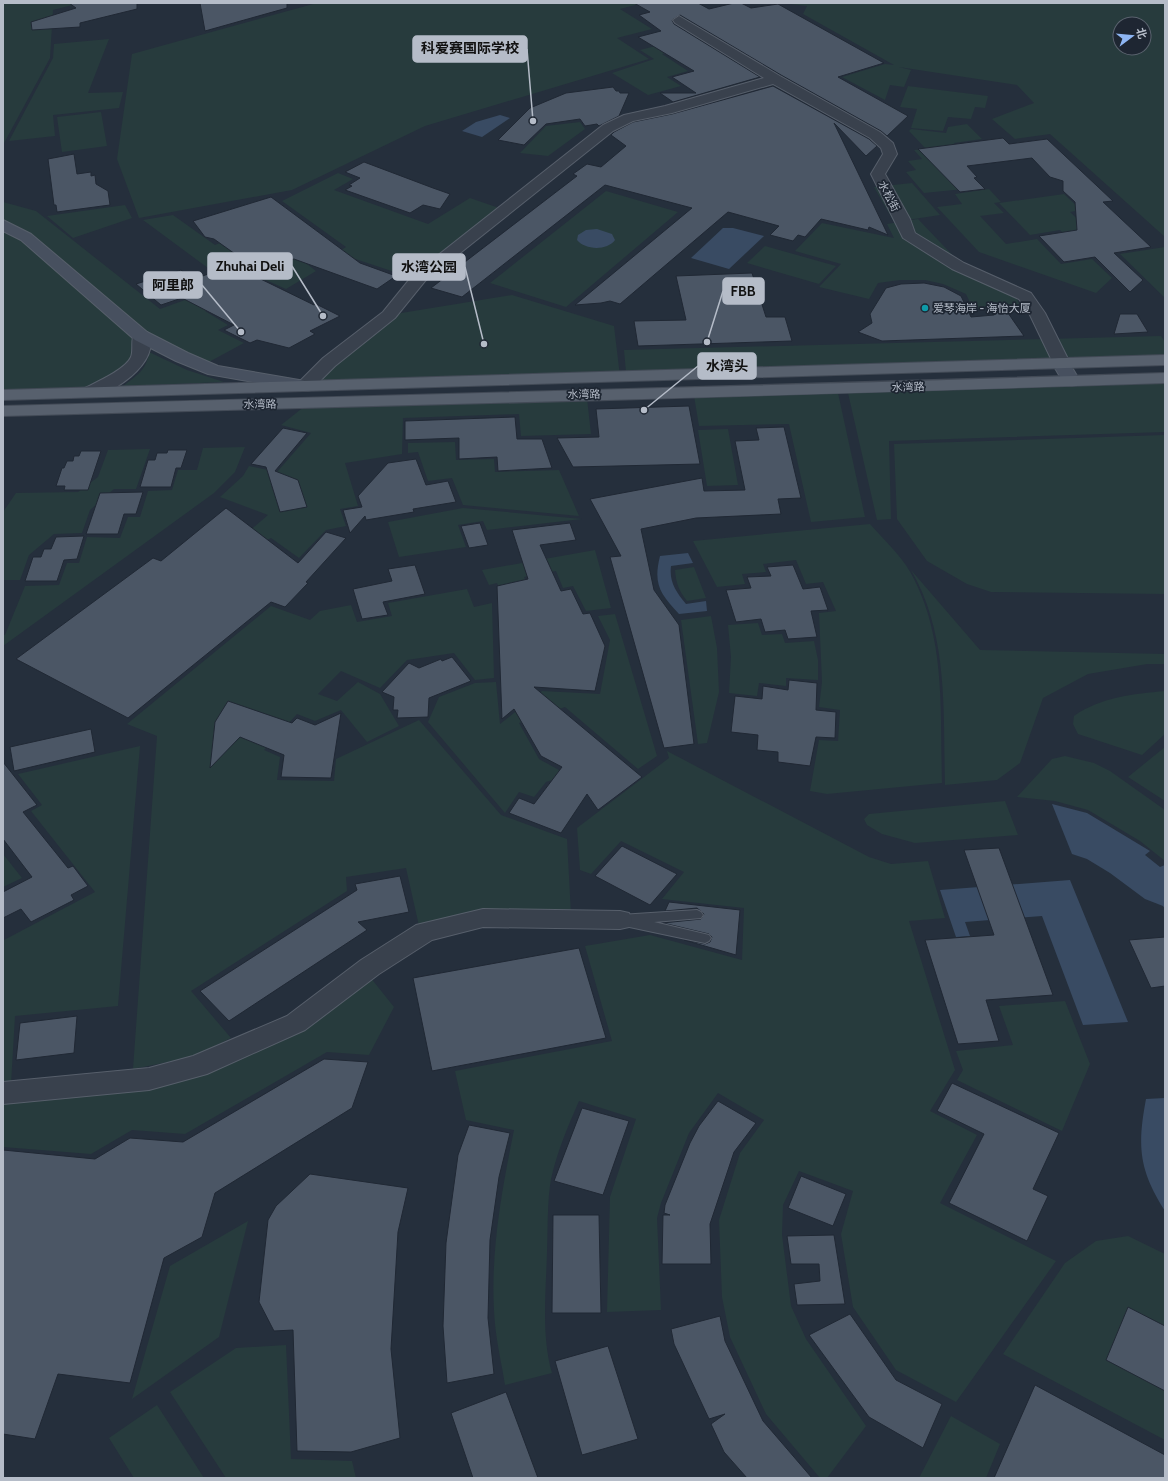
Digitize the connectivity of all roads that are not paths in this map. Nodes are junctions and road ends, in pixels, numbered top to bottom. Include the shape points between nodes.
1 (679, 20) dead end
2 (775, 79) junction
3 (3, 224) edge
4 (141, 336) junction
5 (1165, 360) edge
6 (1061, 363) junction
7 (1165, 378) edge
8 (1071, 381) junction
9 (305, 386) junction
10 (91, 392) junction
11 (3, 396) edge
12 (3, 411) edge
13 (696, 915) dead end
14 (620, 920) junction
15 (705, 938) dead end
16 (3, 1093) edge

1 - 2 street, 水松街
2 - 6 street, 水松街 via 875,135 888,146 890,154 878,174 908,234 958,266 1025,296 1038,313
2 - 9 street via 667,110 629,118 608,128 419,278 389,315 329,362
3 - 4 street, 水湾路 via 26,237
4 - 9 street, 水湾路 via 182,358 214,370
4 - 10 street via 141,350 137,361 129,370
5 - 6 main road, 水湾路
6 - 8 street
6 - 9 main road, 水湾路
7 - 8 main road, 水湾路
8 - 12 main road, 水湾路
9 - 10 main road, 水湾路
10 - 11 main road, 水湾路
13 - 14 lane
14 - 15 lane
14 - 16 street via 483,918 424,932 370,967 296,1023 198,1066 149,1079

